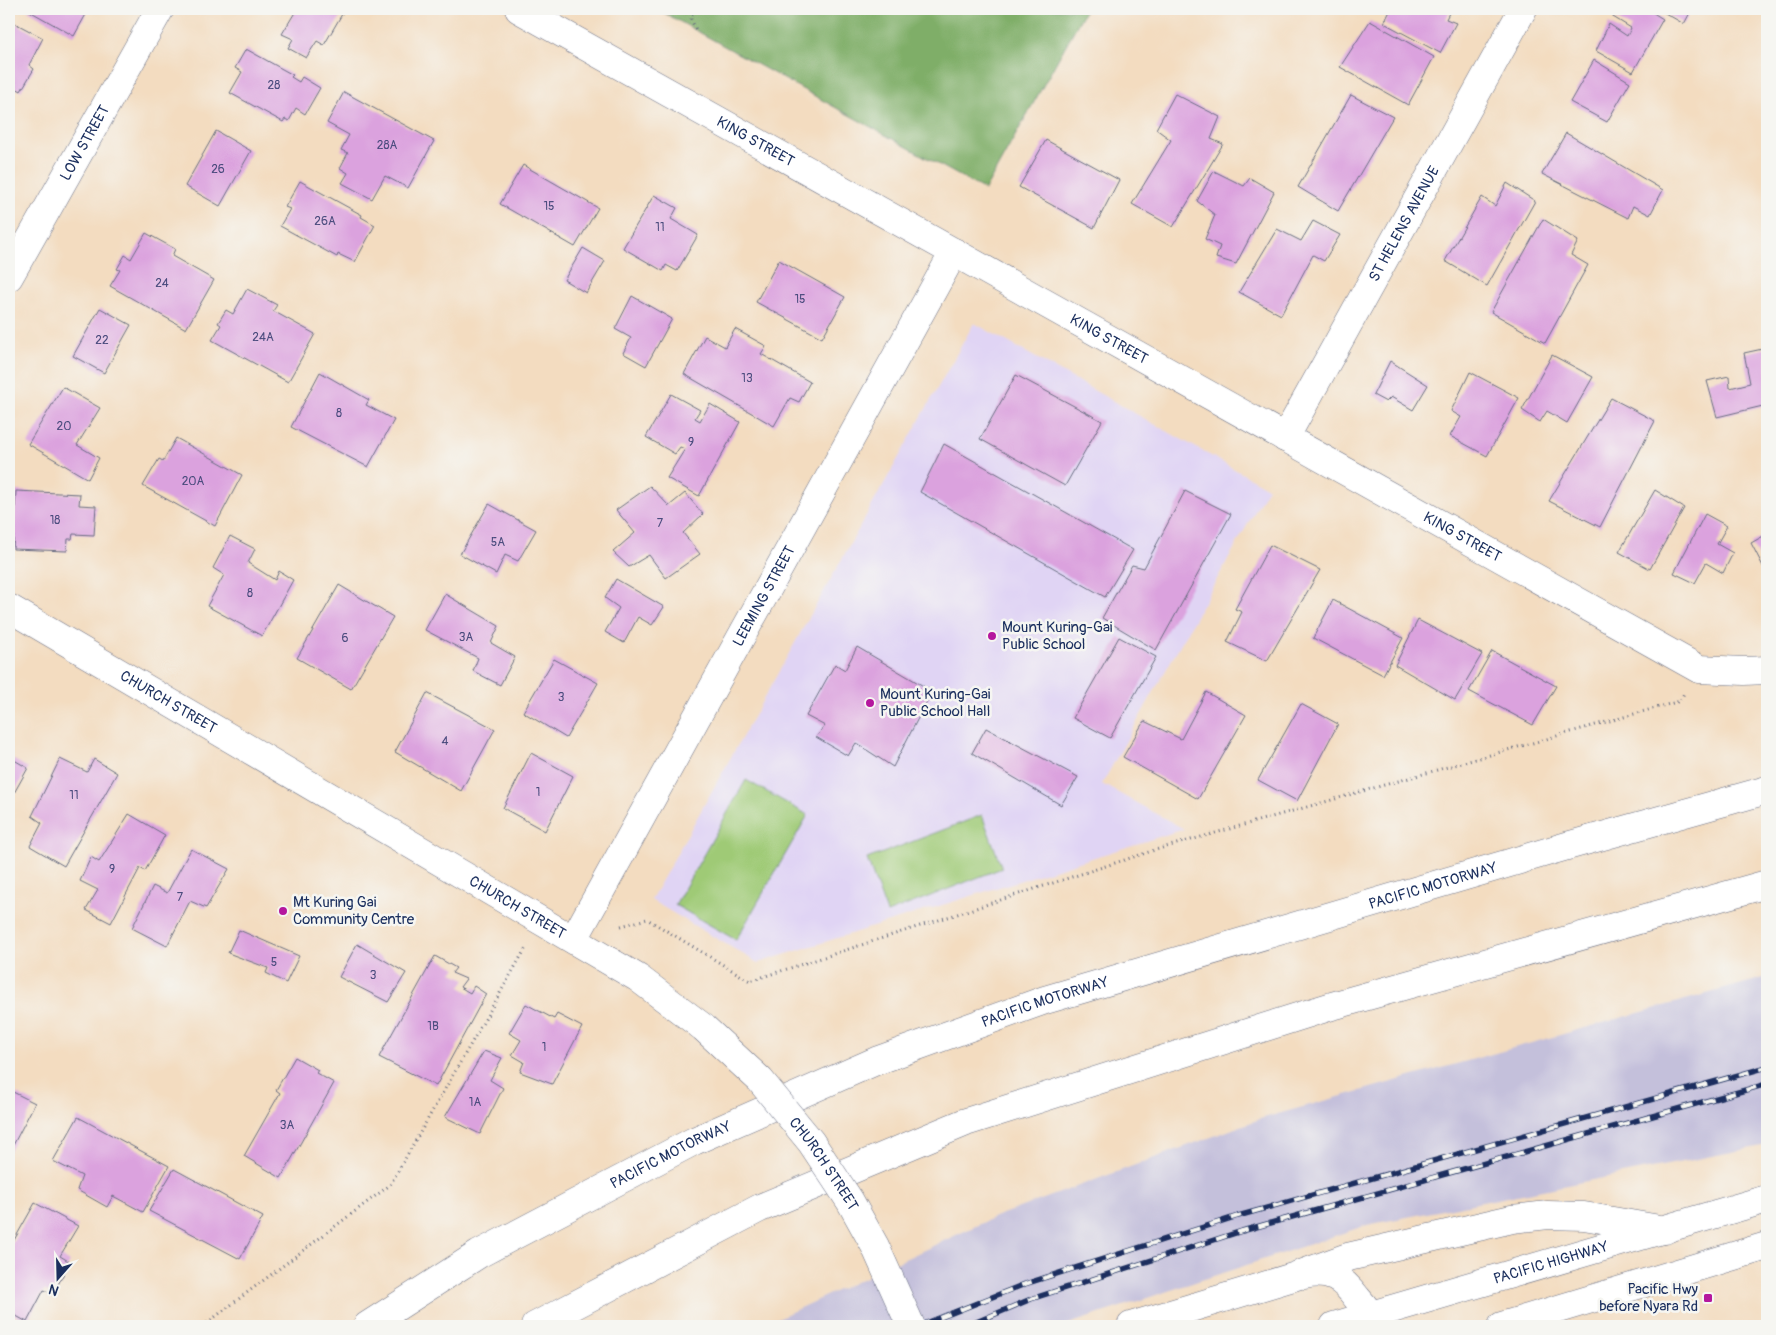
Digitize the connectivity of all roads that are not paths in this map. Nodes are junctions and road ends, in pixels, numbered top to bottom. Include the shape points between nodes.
1 (160, 9) edge
2 (519, 9) edge
3 (1523, 9) edge
4 (954, 252) junction
5 (9, 277) edge
6 (1285, 438) junction
7 (9, 608) edge
8 (1767, 670) edge
9 (1767, 790) edge
10 (1767, 884) edge
11 (574, 940) junction
12 (1767, 1199) edge
13 (1665, 1230) junction
14 (1767, 1246) edge
15 (1293, 1277) junction
16 (1375, 1321) edge
17 (367, 1326) edge
18 (535, 1326) edge
19 (911, 1326) edge
20 (1131, 1326) edge
21 (1334, 1326) edge
22 (1502, 1326) edge

1 - 5 main road, LOW STREET
2 - 4 main road, KING STREET
3 - 6 main road, ST HELENS AVENUE
4 - 6 main road, KING STREET
4 - 11 main road, LEEMING STREET
6 - 8 main road, KING STREET via 1699,670
7 - 11 main road, CHURCH STREET
9 - 17 main road, PACIFIC MOTORWAY via 1045,1000 876,1062 694,1141 479,1254
10 - 18 main road via 1332,1006 966,1122 760,1208
11 - 19 main road, CHURCH STREET, bridge via 638,978 704,1028 760,1080 811,1142 850,1201 875,1246
12 - 13 main road, PACIFIC HIGHWAY
13 - 15 main road via 1584,1216 1512,1219 1348,1257
13 - 16 main road, PACIFIC HIGHWAY
14 - 22 main road
15 - 16 main road via 1311,1273 1335,1276 1346,1283
15 - 20 main road
16 - 21 main road, PACIFIC HIGHWAY

